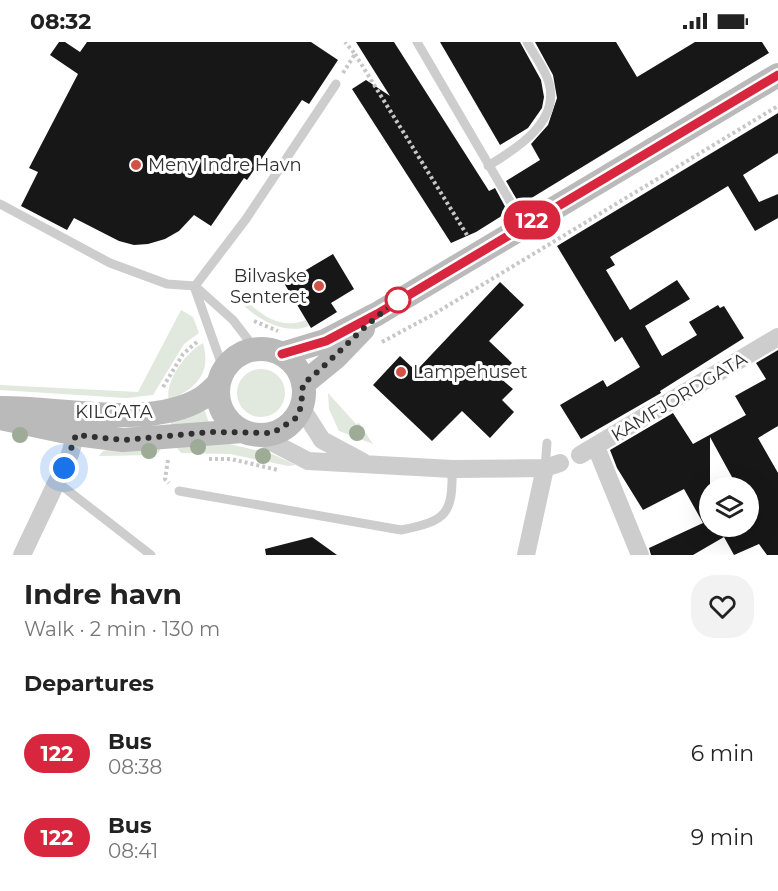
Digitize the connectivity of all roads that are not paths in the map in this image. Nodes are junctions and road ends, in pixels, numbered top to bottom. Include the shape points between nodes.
1 (417, 42) edge
2 (527, 42) edge
3 (778, 75) edge
4 (336, 84) road end
5 (488, 166) junction
6 (0, 204) edge
7 (524, 225) junction
8 (195, 286) junction
9 (377, 314) junction
10 (778, 337) edge
11 (284, 344) junction
12 (256, 350) junction
13 (222, 377) junction
14 (302, 396) junction
15 (0, 408) edge
16 (0, 418) edge
17 (250, 433) junction
18 (76, 435) junction
19 (547, 443) dead end
20 (370, 466) junction
21 (553, 466) junction
22 (452, 469) junction
23 (57, 482) junction
24 (179, 491) road end
25 (22, 555) edge
26 (151, 555) edge
27 (526, 555) edge
28 (640, 555) edge

1 - 5 lane
2 - 5 lane via 549,80 549,109 519,147
3 - 7 main road
4 - 8 lane via 246,219
5 - 7 lane
6 - 8 lane via 110,263 166,284
7 - 9 main road
8 - 12 lane via 233,320
8 - 13 lane
9 - 11 main road via 326,341
9 - 14 main road
10 - 28 street, KAMFJORDGATA via 588,451
11 - 12 main road
11 - 14 main road via 296,368
12 - 13 main road via 238,357
13 - 15 main road, KILGATA via 201,399 162,412 135,415
13 - 17 main road via 221,409 230,422
14 - 17 main road via 287,426 273,433
14 - 20 street via 322,440
16 - 18 main road, KILGATA
17 - 18 main road, KILGATA via 123,440
17 - 20 street via 308,461
18 - 23 street
19 - 21 lane
20 - 22 street
21 - 22 street
21 - 27 street
22 - 24 lane via 450,506 442,517 401,530
23 - 25 street
23 - 26 lane

